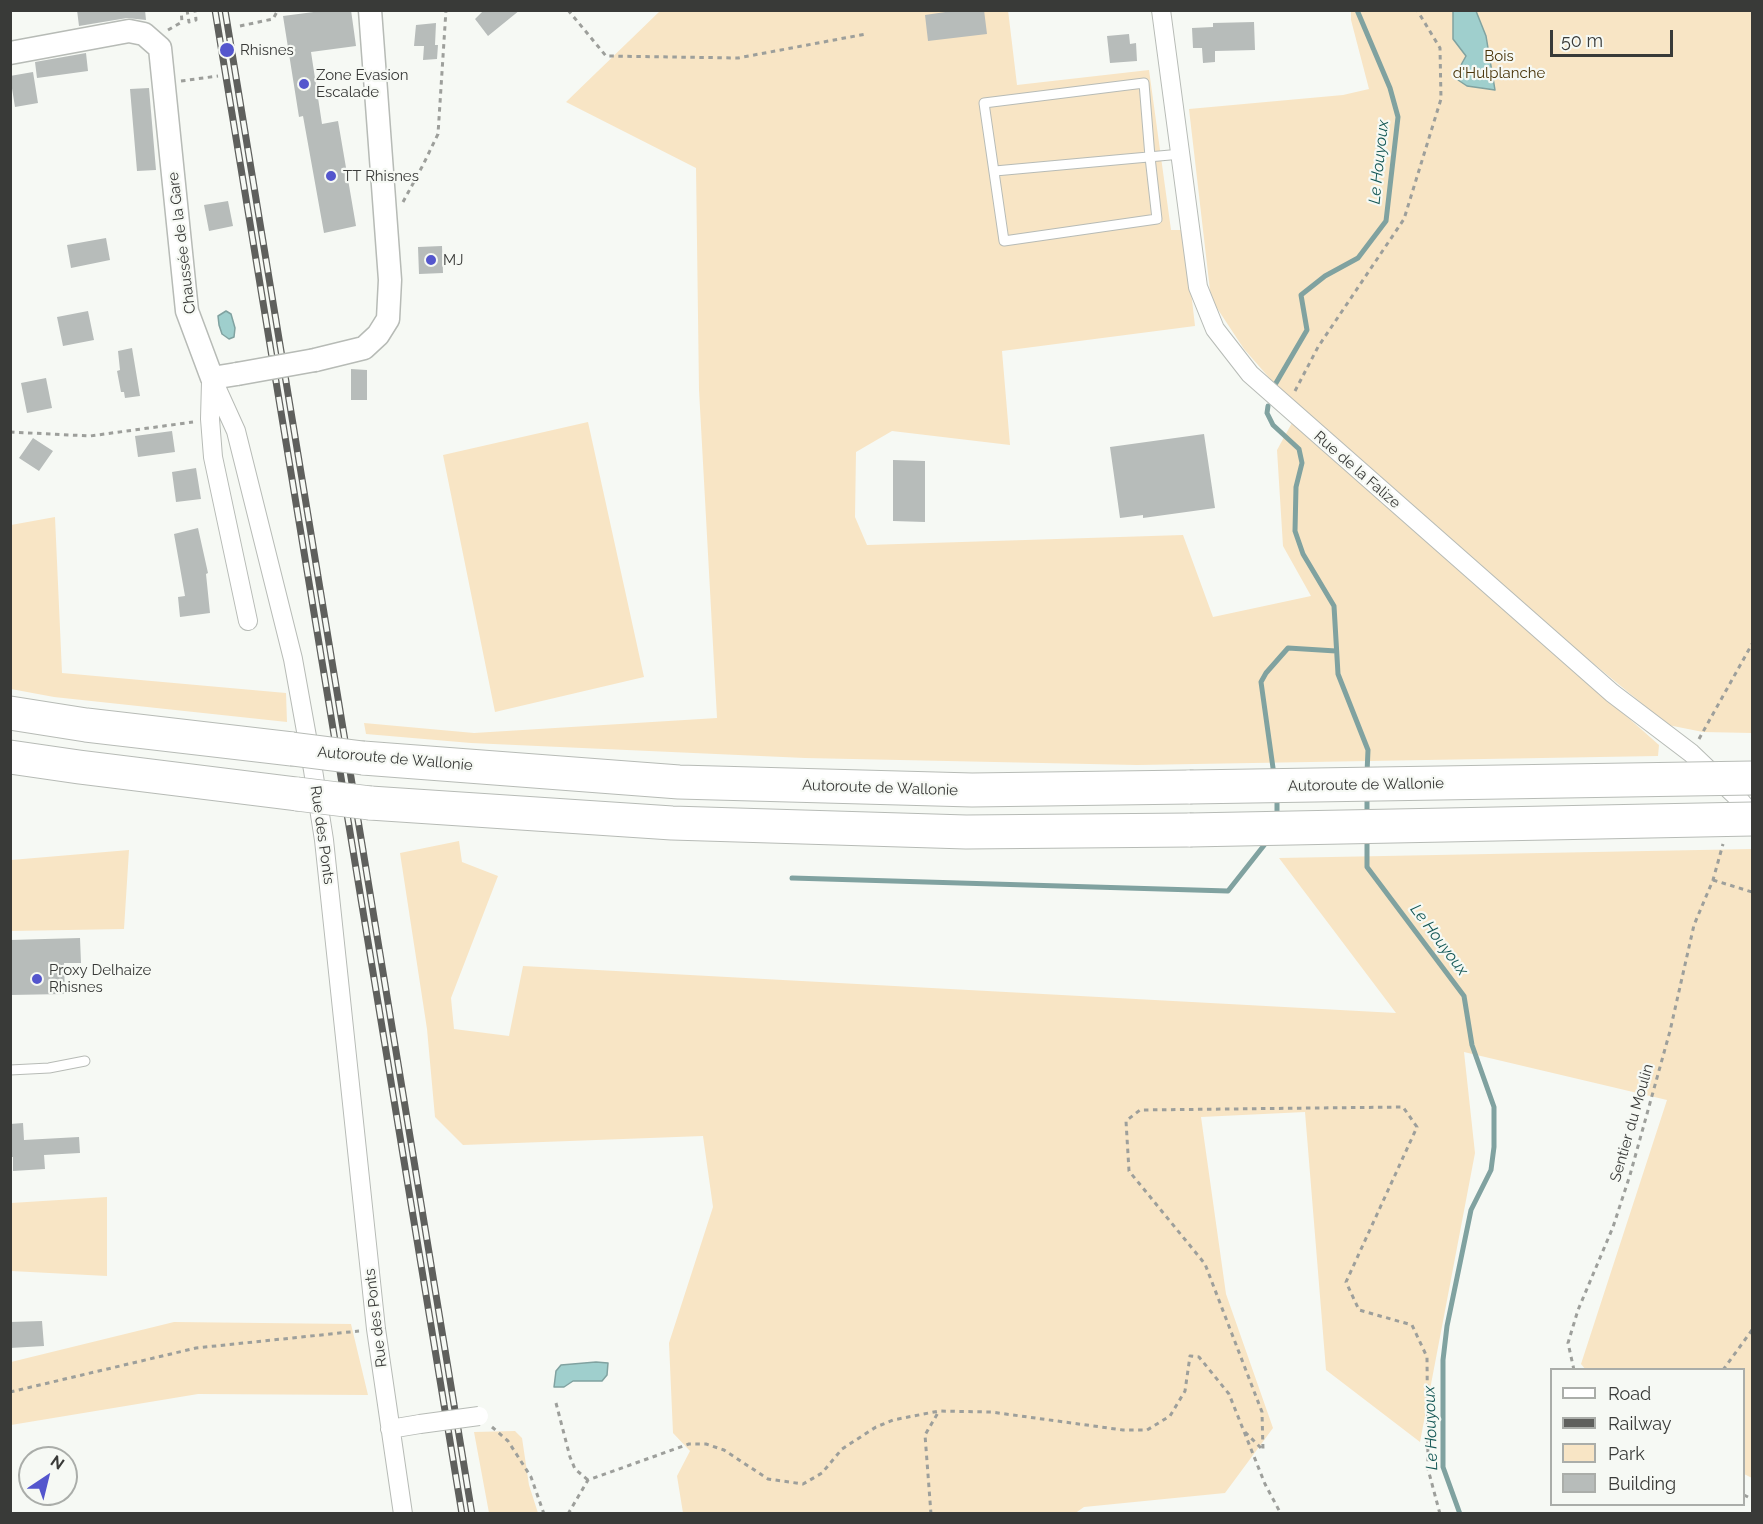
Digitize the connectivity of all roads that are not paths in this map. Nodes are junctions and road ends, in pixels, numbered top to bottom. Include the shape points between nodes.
1 (370, 10) edge
2 (1161, 10) edge
3 (10, 53) edge
4 (1181, 154) junction
5 (1150, 157) junction
6 (995, 171) junction
7 (212, 378) junction
8 (248, 621) dead end
9 (10, 713) edge
10 (10, 757) edge
11 (1752, 778) edge
12 (1752, 817) edge
13 (85, 1061) dead end
14 (10, 1070) edge
15 (486, 1422) road end
16 (390, 1429) junction
17 (403, 1514) edge

1 - 7 street, bridge via 390,290 387,319 364,348
2 - 4 street, Rue de la Falize
3 - 7 street, Chaussée de la Gare via 129,31 144,34 160,48 187,311
4 - 5 lane
4 - 12 street, Rue de la Falize via 1198,287 1215,329 1250,374 1612,693 1690,753 1738,798
5 - 6 lane
5 - 6 lane via 1158,219 1004,241
5 - 6 lane via 1144,83 984,103
7 - 8 street via 213,457
7 - 16 street, Rue des Ponts via 236,430 293,659 313,770
9 - 11 highway, Autoroute de Wallonie, bridge via 363,758 679,782 972,790
10 - 12 highway, bridge via 370,803 684,824 966,832
13 - 14 lane
15 - 16 street, bridge
16 - 17 street, Rue des Ponts

